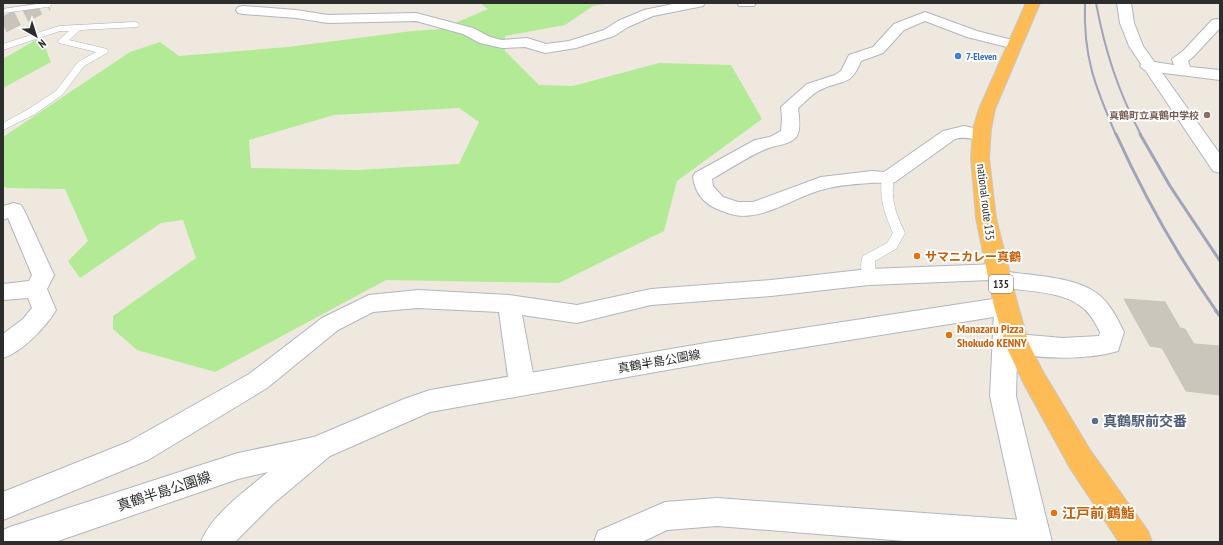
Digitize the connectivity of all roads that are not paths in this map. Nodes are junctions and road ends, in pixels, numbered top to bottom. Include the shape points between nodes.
1 (48, 3) edge
2 (698, 3) edge
3 (744, 3) edge
4 (749, 3) edge
5 (1033, 3) edge
6 (1124, 3) edge
7 (243, 10) dead end
8 (3, 11) edge
9 (1220, 24) edge
10 (135, 25) dead end
11 (79, 27) junction
12 (1015, 45) junction
13 (3, 47) edge
14 (1148, 66) junction
15 (1183, 70) junction
16 (1220, 75) edge
17 (3, 127) edge
18 (981, 135) junction
19 (1220, 167) edge
20 (888, 178) junction
21 (3, 213) edge
22 (999, 276) junction
23 (869, 277) junction
24 (36, 289) junction
25 (3, 292) edge
26 (509, 304) junction
27 (1006, 306) junction
28 (1017, 344) junction
29 (3, 348) edge
30 (522, 384) junction
31 (320, 448) junction
32 (3, 506) edge
33 (1036, 539) edge
34 (10, 542) edge
35 (216, 542) edge
36 (608, 542) edge
37 (1138, 542) edge

1 - 8 lane
2 - 7 street via 649,13 609,33 571,46 545,49 527,42 502,44 485,40 468,31 416,17 328,19
3 - 4 street
5 - 12 highway, national route 135 / 135
6 - 14 street via 1131,34
9 - 15 street via 1217,23 1180,59
10 - 11 lane
11 - 13 lane via 59,29
11 - 17 lane via 62,41 104,51 81,64 59,93
12 - 18 highway, national route 135 / 135 via 987,109
12 - 20 street via 972,34 925,16 899,27 877,50 854,58 845,76 814,87 789,107 789,134 761,144 702,177 704,188 716,201 736,209 755,208 821,183 872,177
14 - 15 street
14 - 19 street
15 - 16 street
18 - 20 street via 964,131 949,135
18 - 22 highway, national route 135 / 135 via 981,170 986,218
20 - 23 lane via 885,189 889,211 899,233 892,246 868,259
21 - 24 street via 14,210 43,275
22 - 23 street
22 - 27 highway, national route 135 / 135
22 - 28 street via 1066,290 1086,297 1100,311 1112,332 1109,344 1097,347 1055,348
23 - 26 street via 771,288 651,297 577,314
24 - 25 street
24 - 29 street via 44,310 31,325
26 - 30 street
26 - 32 street via 418,299 369,304 330,324 258,381 138,451
27 - 28 highway, national route 135 / 135
27 - 30 street, 真鶴半島公園線
27 - 33 street via 1003,396
28 - 37 highway, national route 135 / 135 via 1080,459
30 - 31 street, 真鶴半島公園線 via 430,401
31 - 34 street, 真鶴半島公園線 via 238,466
31 - 35 street, 真鶴半島公園線 via 263,494
33 - 36 street via 717,512 665,516

